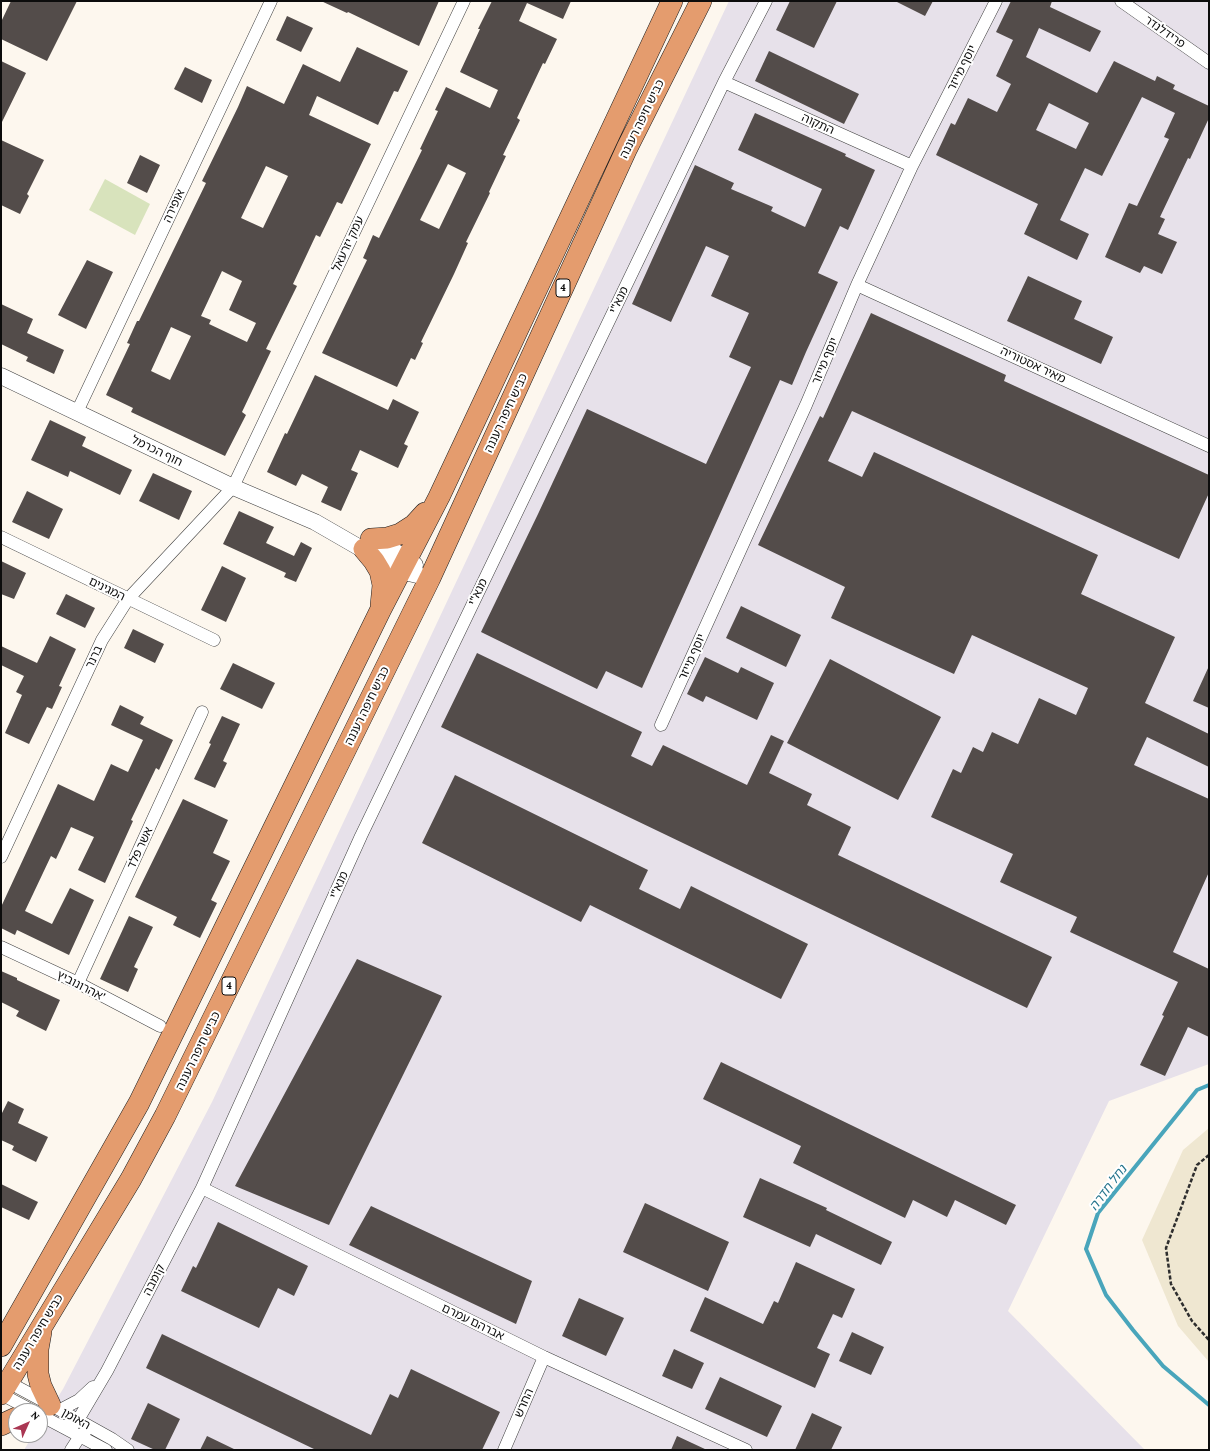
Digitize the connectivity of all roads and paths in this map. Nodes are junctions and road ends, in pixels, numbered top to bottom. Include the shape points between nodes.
1 (271, 1) edge
2 (464, 1) edge
3 (672, 1) edge
4 (701, 1) edge
5 (766, 1) edge
6 (996, 1) edge
7 (1121, 1) edge
8 (1209, 63) edge
9 (724, 82) junction
10 (912, 166) junction
11 (857, 285) junction
12 (1, 376) edge
13 (77, 412) junction
14 (1209, 446) edge
15 (233, 487) junction
16 (439, 498) junction
17 (1, 537) edge
18 (367, 544) junction
19 (404, 565) junction
20 (430, 578) junction
21 (128, 599) junction
22 (381, 609) junction
23 (214, 640) dead end
24 (202, 712) dead end
25 (661, 725) dead end
26 (1, 857) edge
27 (1, 947) edge
28 (78, 983) junction
29 (160, 1026) dead end
30 (1209, 1155) edge
31 (202, 1188) junction
32 (42, 1326) junction
33 (1209, 1340) edge
34 (1, 1346) edge
35 (544, 1357) junction
36 (107, 1371) junction
37 (2, 1389) edge
38 (31, 1403) edge
39 (31, 1403) edge
40 (45, 1403) edge
41 (48, 1410) edge
42 (48, 1411) edge
43 (48, 1412) edge
44 (78, 1420) junction
45 (62, 1426) junction
46 (102, 1434) junction
47 (80, 1436) junction
48 (96, 1448) edge
49 (71, 1450) edge
50 (128, 1450) edge
51 (504, 1450) edge
52 (746, 1450) edge

1 - 13 street, אופירה
2 - 15 street, עמק יזרעאל
3 - 16 highway, כביש חיפה רעננה / 4
4 - 20 highway, כביש חיפה רעננה / 4 via 628,148
5 - 9 street, מנא"י
6 - 10 street, יוסף מייזר
7 - 8 street, פרידלנדר
9 - 10 street, התקוה
9 - 31 street, מנא"י via 361,836
10 - 11 street, יוסף מייזר
11 - 14 street, מאיר אסטוריה
11 - 25 street, יוסף מייזר via 806,405
12 - 13 street, חוף הכרמל
13 - 15 street, חוף הכרמל
15 - 18 street, חוף הכרמל
15 - 21 street, ברנר
16 - 18 highway via 414,525 400,534
16 - 19 highway, כביש חיפה רעננה / 4
17 - 21 street, המגינים
18 - 19 street, חוף הכרמל
18 - 22 highway via 380,571 383,586
19 - 20 street, חוף הכרמל
19 - 22 highway, כביש חיפה רעננה / 4
20 - 32 highway, כביש חיפה רעננה / 4 via 165,1116 131,1179
21 - 23 street, המגינים
21 - 26 street, ברנר via 102,640
22 - 34 highway, כביש חיפה רעננה / 4 via 139,1103
24 - 28 street, אשר פלד
27 - 28 street, אהרונוביץ'
28 - 29 street, אהרונוביץ'
30 - 33 path via 1197,1165 1166,1248 1171,1284 1192,1321
31 - 35 street, אברהם עמרם
31 - 36 street, קומבה
32 - 37 highway, כביש חיפה רעננה / 4
32 - 40 highway via 38,1349 38,1374
35 - 51 street, החרש
35 - 52 street, אברהם עמרם
36 - 41 street, קומבה via 87,1394 74,1403
36 - 44 street, קומבה
37 - 38 street, האומן
37 - 39 street, האומן
42 - 44 street, האומן
43 - 45 street, האומן
44 - 45 street via 72,1426
44 - 46 street, האומן
45 - 47 street, האומן
46 - 47 street via 88,1432
46 - 50 street, האומן
47 - 48 street, האומן
47 - 49 street

